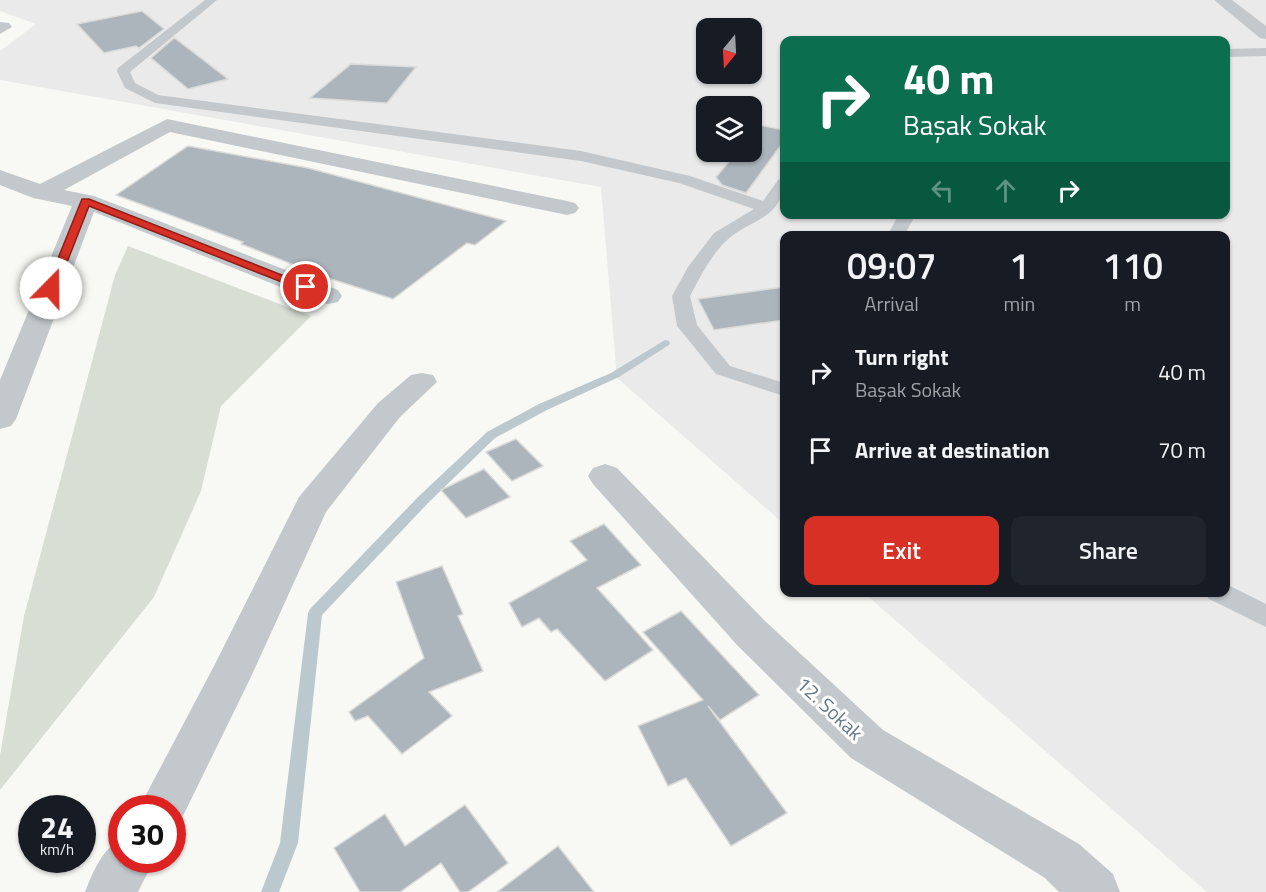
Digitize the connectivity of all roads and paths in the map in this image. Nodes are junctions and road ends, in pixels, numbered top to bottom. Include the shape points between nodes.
1 (212, 0) edge
2 (1222, 0) edge
3 (1266, 34) edge
4 (1230, 52) edge
5 (1266, 52) edge
6 (0, 177) edge
7 (780, 189) edge
8 (41, 193) junction
9 (86, 201) junction
10 (567, 207) dead end
11 (767, 208) junction
12 (328, 296) dead end
13 (422, 382) dead end
14 (780, 389) edge
15 (0, 419) edge
16 (605, 476) dead end
17 (1228, 597) edge
18 (1266, 616) edge
19 (169, 795) edge
20 (122, 873) edge
21 (110, 892) edge
22 (1095, 892) edge

1 - 11 lane via 123,71 130,85 155,99 581,156 684,179
2 - 3 street
4 - 5 lane
6 - 8 street
7 - 11 lane
8 - 9 street
8 - 10 street via 167,125
9 - 12 street
9 - 15 street
11 - 14 lane via 720,237 681,296 687,326 723,370
13 - 19 street via 389,410 311,506
16 - 22 street, 12. Sokak via 751,633 867,744 1062,861
17 - 18 lane
20 - 21 street

